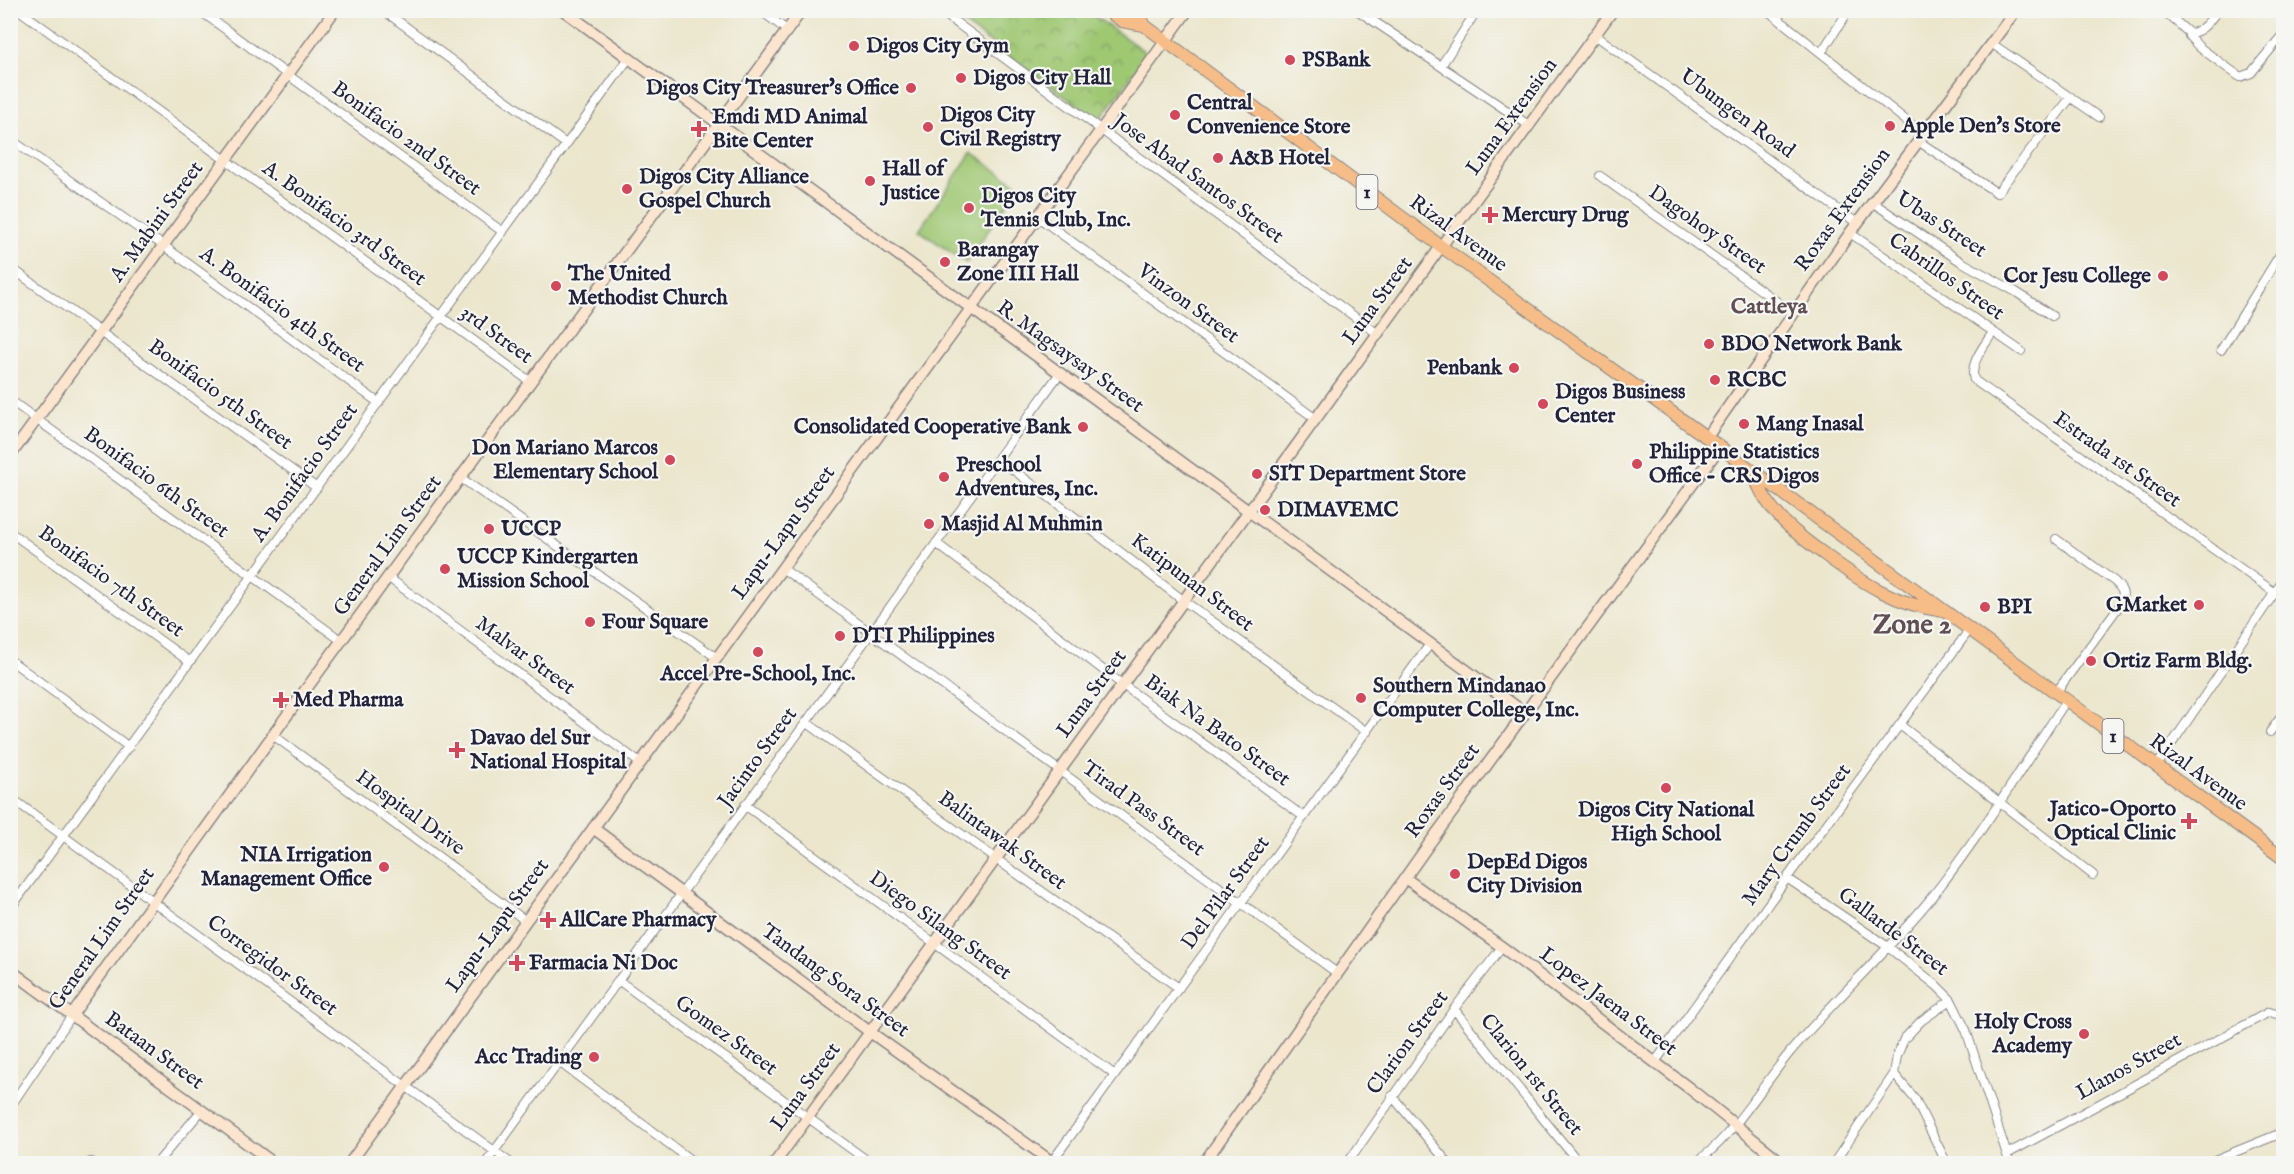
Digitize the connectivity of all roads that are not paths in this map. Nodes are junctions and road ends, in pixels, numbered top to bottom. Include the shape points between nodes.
1 (19, 10) edge
2 (199, 10) edge
3 (335, 10) edge
4 (383, 10) edge
5 (563, 10) edge
6 (760, 10) edge
7 (802, 10) edge
8 (939, 10) edge
9 (1107, 10) edge
10 (1138, 10) edge
11 (1188, 10) edge
12 (1357, 10) edge
13 (1477, 10) edge
14 (1613, 10) edge
15 (1767, 10) edge
16 (1849, 10) edge
17 (2016, 10) edge
18 (2163, 10) edge
19 (2218, 10) edge
20 (1144, 25) junction
21 (788, 31) junction
22 (2189, 33) junction
23 (2283, 33) edge
24 (1595, 35) junction
25 (1165, 42) junction
26 (1991, 43) junction
27 (1821, 53) junction
28 (628, 58) junction
29 (1441, 66) junction
30 (288, 75) junction
31 (2071, 97) junction
32 (2099, 117) dead end
33 (719, 124) junction
34 (1530, 126) junction
35 (1101, 130) junction
36 (1921, 137) junction
37 (10, 139) edge
38 (566, 144) junction
39 (226, 160) junction
40 (1600, 176) dead end
41 (1872, 201) junction
42 (1038, 217) junction
43 (1857, 223) junction
44 (503, 232) junction
45 (1850, 233) junction
46 (164, 246) junction
47 (1442, 247) junction
48 (2283, 248) edge
49 (10, 267) edge
50 (971, 309) junction
51 (1793, 313) junction
52 (2052, 316) dead end
53 (441, 317) junction
54 (101, 332) junction
55 (1994, 332) junction
56 (1378, 334) junction
57 (2222, 350) dead end
58 (2021, 351) dead end
59 (1060, 374) junction
60 (531, 382) junction
61 (10, 399) edge
62 (379, 403) junction
63 (38, 419) junction
64 (1316, 419) junction
65 (1707, 437) junction
66 (1720, 447) junction
67 (10, 456) edge
68 (998, 458) junction
69 (1753, 471) junction
70 (461, 478) junction
71 (317, 488) junction
72 (1249, 512) junction
73 (10, 532) edge
74 (2056, 539) dead end
75 (936, 543) junction
76 (782, 568) junction
77 (253, 576) junction
78 (389, 578) junction
79 (2283, 579) edge
80 (2274, 593) junction
81 (2283, 599) edge
82 (1184, 601) junction
83 (1945, 611) junction
84 (1970, 629) junction
85 (871, 633) junction
86 (342, 641) junction
87 (1430, 644) junction
88 (717, 658) junction
89 (10, 660) edge
90 (190, 662) junction
91 (1123, 685) junction
92 (2061, 697) junction
93 (1525, 713) junction
94 (2283, 713) edge
95 (806, 722) junction
96 (1900, 725) junction
97 (1367, 732) junction
98 (2270, 732) dead end
99 (273, 735) junction
100 (129, 747) junction
101 (640, 763) junction
102 (2156, 767) junction
103 (1060, 771) junction
104 (10, 797) edge
105 (1999, 802) junction
106 (745, 805) junction
107 (1304, 817) junction
108 (593, 828) junction
109 (64, 836) junction
110 (996, 859) junction
111 (2283, 859) edge
112 (2093, 875) dead end
113 (1405, 878) junction
114 (1787, 878) junction
115 (682, 893) junction
116 (153, 901) junction
117 (1241, 903) junction
118 (10, 909) edge
119 (526, 921) junction
120 (934, 944) junction
121 (1502, 947) junction
122 (1888, 947) junction
123 (10, 970) edge
124 (1337, 973) junction
125 (618, 980) junction
126 (1179, 988) junction
127 (1951, 1000) junction
128 (1455, 1009) junction
129 (72, 1015) junction
130 (2283, 1016) edge
131 (870, 1032) junction
132 (559, 1062) junction
133 (1656, 1062) junction
134 (1894, 1074) junction
135 (1115, 1076) junction
136 (406, 1086) junction
137 (1392, 1096) junction
138 (10, 1107) edge
139 (202, 1110) junction
140 (808, 1117) junction
141 (1734, 1124) junction
142 (2283, 1132) edge
143 (494, 1150) junction
144 (2007, 1154) junction
145 (1052, 1163) edge
146 (87, 1164) edge
147 (96, 1164) edge
148 (156, 1164) edge
149 (275, 1164) edge
150 (349, 1164) edge
151 (485, 1164) edge
152 (512, 1164) edge
153 (696, 1164) edge
154 (774, 1164) edge
155 (872, 1164) edge
156 (1203, 1164) edge
157 (1347, 1164) edge
158 (1449, 1164) edge
159 (1580, 1164) edge
160 (1693, 1164) edge
161 (1784, 1164) edge
162 (1833, 1164) edge
163 (1947, 1164) edge
164 (2010, 1164) edge
165 (2205, 1164) edge

1 - 39 street, A. Bonifacio 3rd Street
2 - 30 street, Bonifacio 2nd Street
3 - 30 street, A. Mabini Street
4 - 38 street
5 - 28 street, R. Magsaysay Street
6 - 21 street
7 - 21 street, General Lim Street
8 - 35 street, Jose Abad Santos Street
9 - 20 main road, Rizal Avenue / 1 via 1122,21
10 - 20 main road, Rizal Avenue / 1
11 - 25 street, Lapu-Lapu Street
12 - 29 street
13 - 29 street
14 - 24 street, Luna Extension
15 - 27 street
16 - 27 street
17 - 26 street, Roxas Extension
18 - 22 street
19 - 22 street via 2203,27
20 - 25 main road, Rizal Avenue / 1
21 - 33 street, General Lim Street
22 - 23 street via 2199,47 2240,77 2251,73
24 - 34 street, Luna Extension
24 - 43 street, Ubungen Road
25 - 35 street, Lapu-Lapu Street
25 - 47 main road, Rizal Avenue / 1
26 - 31 street
26 - 36 street, Roxas Extension
27 - 36 street
28 - 33 street, R. Magsaysay Street
28 - 38 street, A. Bonifacio Street
29 - 34 street
30 - 39 street, A. Mabini Street
30 - 44 street, Bonifacio 2nd Street
31 - 32 street
31 - 36 street via 1997,194
33 - 50 street, R. Magsaysay Street
33 - 60 street, General Lim Street
34 - 47 street, Luna Extension
35 - 42 street, Lapu-Lapu Street
35 - 56 street, Jose Abad Santos Street
36 - 41 street, Roxas Extension
37 - 46 street, A. Bonifacio 4th Street
38 - 44 street, A. Bonifacio Street
39 - 46 street, A. Mabini Street
39 - 53 street, A. Bonifacio 3rd Street
40 - 51 street, Dagohoy Street
41 - 43 street, Roxas Extension
41 - 52 street, Ubas Street
42 - 50 street, Lapu-Lapu Street
42 - 64 street, Vinzon Street
43 - 45 street, Roxas Extension
44 - 53 street, A. Bonifacio Street
45 - 51 street, Roxas Extension
45 - 55 street, Cabrillos Street
46 - 54 street, A. Mabini Street
46 - 62 street, A. Bonifacio 4th Street
47 - 56 street, Luna Street
47 - 65 main road, Rizal Avenue / 1
48 - 57 street
49 - 54 street, Bonifacio 5th Street
50 - 59 street, R. Magsaysay Street
50 - 76 street, Lapu-Lapu Street
51 - 65 street, Roxas Extension
53 - 60 street, 3rd Street
53 - 62 street, A. Bonifacio Street
54 - 63 street, A. Mabini Street
54 - 71 street, Bonifacio 5th Street
55 - 58 street, Cabrillos Street
55 - 80 street, Estrada 1st Street via 1974,364 1974,380
56 - 64 street, Luna Street
59 - 68 street, Jacinto Street
59 - 72 street, R. Magsaysay Street
60 - 70 street, General Lim Street
61 - 63 street, Bonifacio 6th Street
62 - 71 street, A. Bonifacio Street
63 - 67 street, A. Mabini Street
63 - 77 street, Bonifacio 6th Street
64 - 72 street, Luna Street
65 - 66 main road, Rizal Avenue / 1
66 - 69 main road, Rizal Avenue / 1
66 - 93 street, Roxas Street
68 - 75 street, Jacinto Street
68 - 82 street, Katipunan Street
69 - 83 main road, Rizal Avenue / 1
69 - 83 main road, Rizal Avenue / 1 via 1763,496 1781,520 1848,572 1895,599
70 - 78 street, General Lim Street
70 - 88 street
71 - 77 street, A. Bonifacio Street
72 - 82 street, Luna Street
72 - 87 street, R. Magsaysay Street
73 - 90 street, Bonifacio 7th Street
74 - 92 street via 2114,581 2123,596
75 - 85 street, Jacinto Street
75 - 91 street, Biak Na Bato Street
76 - 85 street, Tirad Pass Street
76 - 88 street, Lapu-Lapu Street
77 - 86 street, Bonifacio 6th Street
77 - 90 street, A. Bonifacio Street
78 - 86 street, General Lim Street
78 - 101 street, Malvar Street
79 - 80 street
80 - 81 street, Estrada 1st Street
80 - 102 street
82 - 91 street, Luna Street
82 - 97 street, Katipunan Street
83 - 84 main road, Rizal Avenue / 1
84 - 92 main road, Rizal Avenue / 1
84 - 96 street, Mary Crumb Street
85 - 95 street, Jacinto Street
85 - 103 street, Tirad Pass Street
86 - 99 street, General Lim Street
87 - 93 street, R. Magsaysay Street
87 - 97 street, Del Pilar Street
88 - 101 street, Lapu-Lapu Street
89 - 100 street
90 - 100 street, A. Bonifacio Street
91 - 103 street, Luna Street
91 - 107 street, Biak Na Bato Street
92 - 102 main road, Rizal Avenue / 1
92 - 105 street
93 - 113 street, Roxas Street
94 - 98 street
95 - 106 street, Jacinto Street
95 - 110 street, Balintawak Street
96 - 105 street
96 - 114 street, Mary Crumb Street
97 - 107 street, Del Pilar Street
99 - 116 street, General Lim Street
99 - 119 street, Hospital Drive
100 - 109 street, A. Bonifacio Street
101 - 108 street, Lapu-Lapu Street
102 - 111 main road, Rizal Avenue / 1
103 - 110 street, Luna Street
103 - 117 street, Tirad Pass Street
104 - 109 street, Corregidor Street
105 - 112 street
105 - 122 street via 1927,903
106 - 115 street, Jacinto Street
106 - 120 street, Diego Silang Street
107 - 117 street, Del Pilar Street
108 - 115 street, Tandang Sora Street
108 - 119 street, Lapu-Lapu Street
109 - 116 street, Corregidor Street
109 - 118 street, A. Bonifacio Street
110 - 120 street, Luna Street
110 - 126 street, Balintawak Street
113 - 121 street, Lopez Jaena Street
113 - 124 street, Roxas Street
114 - 122 street, Gallarde Street
114 - 133 street, Mary Crumb Street
115 - 125 street, Jacinto Street
115 - 131 street, Tandang Sora Street
116 - 129 street, General Lim Street
116 - 136 street, Corregidor Street
117 - 124 street, Tirad Pass Street
117 - 126 street, Del Pilar Street
119 - 136 street, Lapu-Lapu Street
120 - 131 street, Luna Street
120 - 135 street, Diego Silang Street
121 - 128 street, Clarion Street
121 - 133 street, Lopez Jaena Street
122 - 127 street, Gallarde Street
122 - 141 street via 1804,1036
123 - 129 street, Bataan Street
124 - 156 street, Roxas Street
125 - 132 street, Jacinto Street
125 - 140 street, Gomez Street
126 - 135 street, Del Pilar Street
127 - 134 street via 1904,1039
127 - 144 street, Gallarde Street via 1966,1030
128 - 137 street, Clarion Street
128 - 159 street, Clarion 1st Street
129 - 138 street, General Lim Street
129 - 139 street, Bataan Street
130 - 144 street, Llanos Street via 2269,1012
131 - 140 street, Luna Street
131 - 145 street, Tandang Sora Street
132 - 143 street, Jacinto Street
132 - 153 street
133 - 141 street, Lopez Jaena Street
134 - 162 street
134 - 163 street via 1915,1099
135 - 145 street, Del Pilar Street
136 - 143 street, Corregidor Street
136 - 150 street, Lapu-Lapu Street
137 - 157 street, Clarion Street
137 - 158 street
139 - 148 street
139 - 149 street, Bataan Street
140 - 154 street, Luna Street
140 - 155 street, Gomez Street
141 - 160 street via 1710,1152
141 - 161 street, Lopez Jaena Street
142 - 165 street
143 - 151 street, Jacinto Street
143 - 152 street, Corregidor Street
144 - 164 street, Gallarde Street
146 - 147 street

